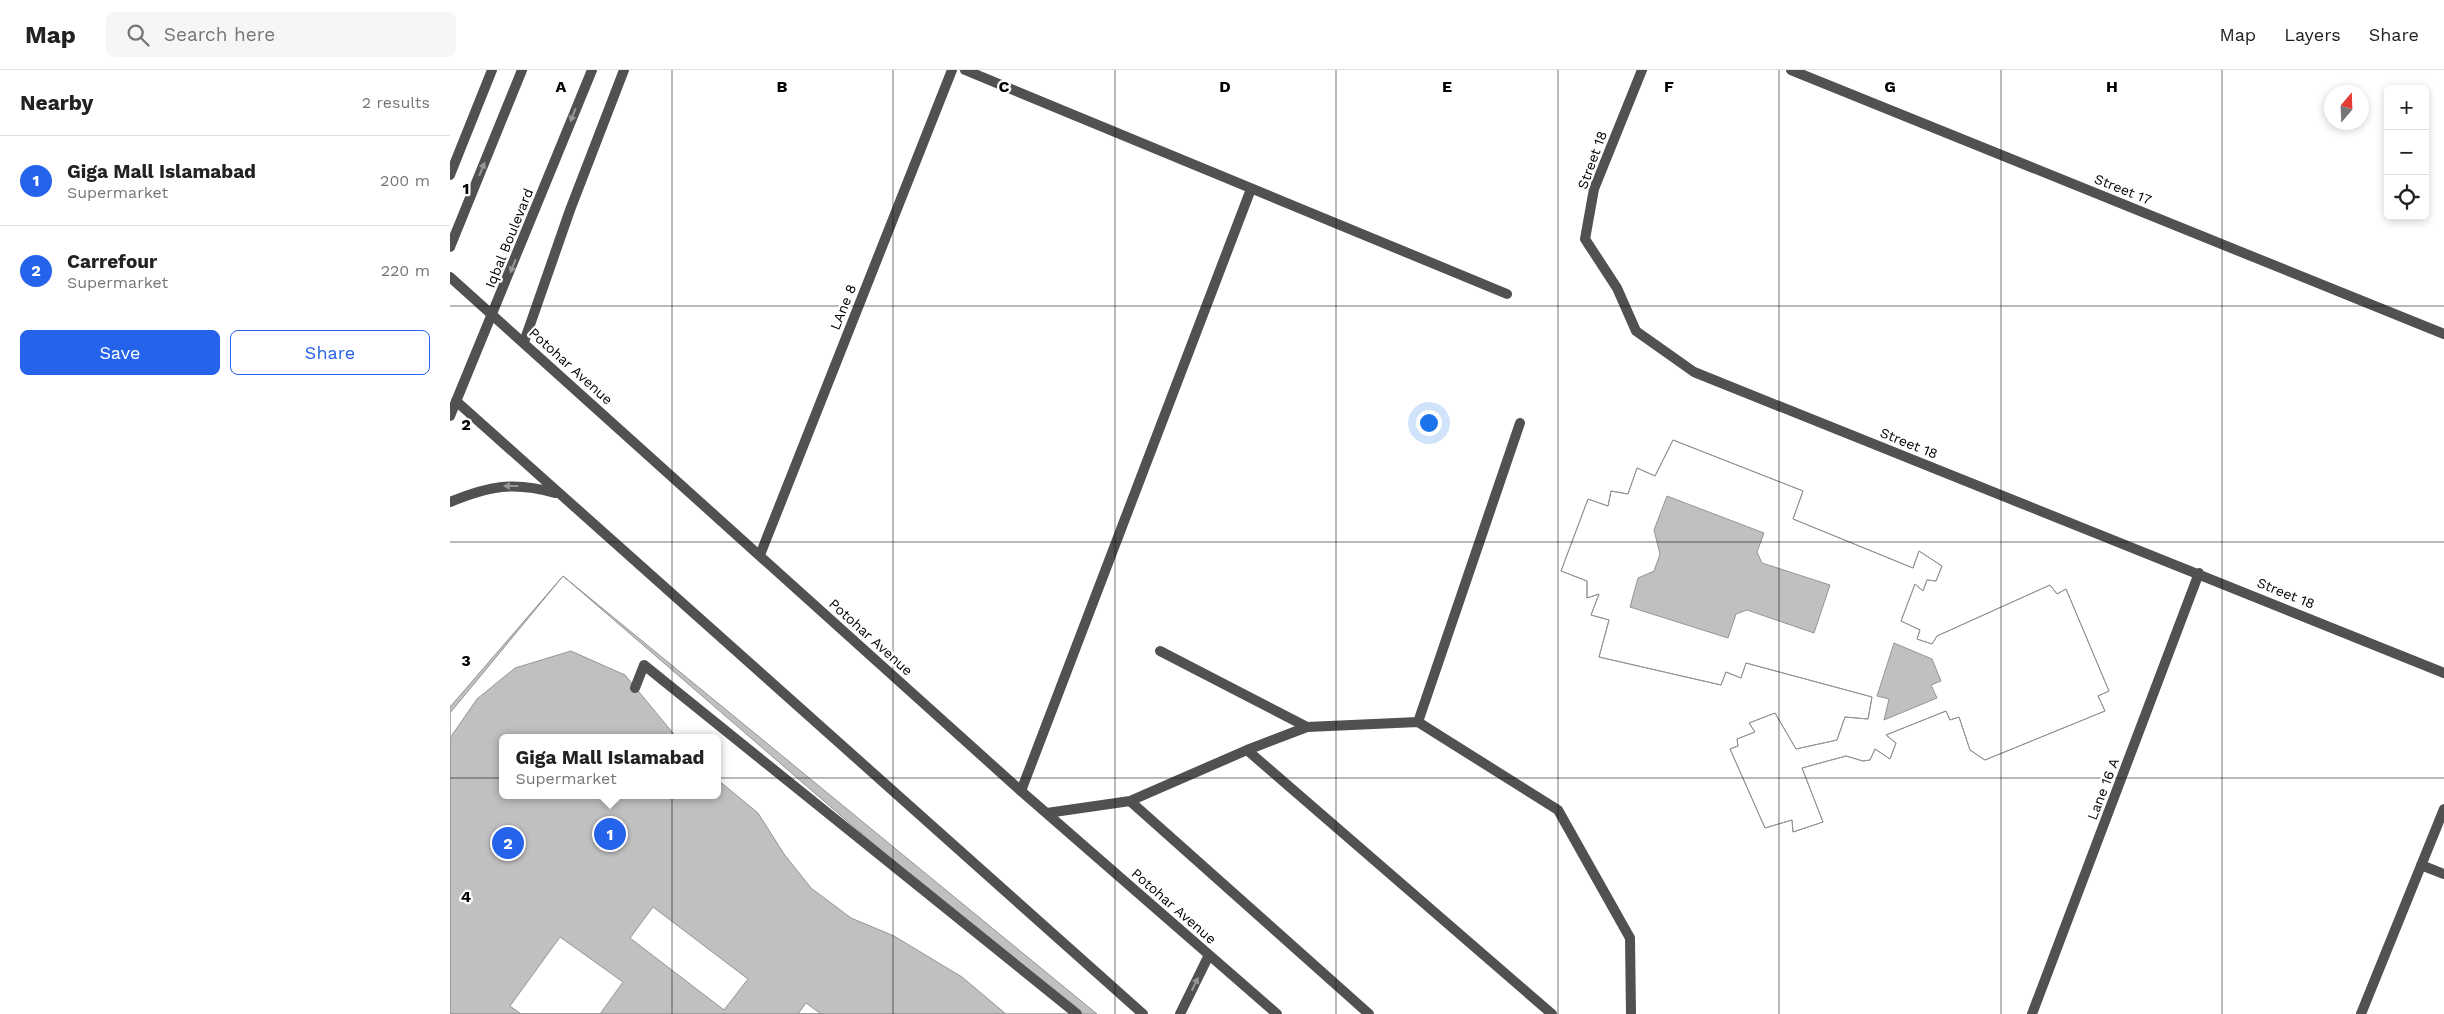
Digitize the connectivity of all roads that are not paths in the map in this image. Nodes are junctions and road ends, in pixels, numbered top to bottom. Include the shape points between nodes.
1 (492, 70) edge
2 (522, 70) edge
3 (592, 70) edge
4 (624, 70) edge
5 (952, 70) edge
6 (965, 70) edge
7 (1642, 70) edge
8 (1791, 70) edge
9 (450, 175) edge
10 (1251, 189) junction
11 (450, 247) edge
12 (450, 277) edge
13 (1507, 294) dead end
14 (493, 315) junction
15 (2444, 334) edge
16 (524, 342) junction
17 (453, 398) edge
18 (450, 416) edge
19 (1520, 423) dead end
20 (559, 494) junction
21 (450, 502) edge
22 (760, 555) junction
23 (2199, 573) junction
24 (1160, 651) dead end
25 (2444, 673) edge
26 (636, 688) dead end
27 (1418, 722) junction
28 (1307, 727) junction
29 (1247, 750) junction
30 (1021, 791) junction
31 (1130, 801) junction
32 (2444, 809) edge
33 (1048, 813) junction
34 (2421, 865) junction
35 (2444, 874) edge
36 (1209, 955) junction
37 (1077, 1014) edge
38 (1143, 1014) edge
39 (1180, 1014) edge
40 (1277, 1014) edge
41 (1370, 1014) edge
42 (1552, 1014) edge
43 (1631, 1014) edge
44 (2032, 1014) edge
45 (2361, 1014) edge

1 - 9 street
11 -> 2 street
3 -> 14 street, Iqbal Boulevard
4 - 16 street
5 - 22 street, LAne 8
6 - 10 street
7 - 23 street, Street 18 via 1594,189 1585,239 1617,288 1636,331 1694,372
8 - 15 street, Street 17
10 - 13 street
10 - 30 street
12 - 14 street, Potohar Avenue
14 - 16 street, Potohar Avenue
14 - 17 street, Iqbal Boulevard
16 - 22 street, Potohar Avenue
17 - 18 street, Iqbal Boulevard
17 - 20 street
19 - 27 street
20 -> 21 street via 537,488 496,486
20 - 38 street
22 - 30 street, Potohar Avenue
23 - 25 street, Street 18
23 - 44 street, Lane 16 A
24 - 28 street
26 - 37 street via 644,666
27 - 28 street
27 - 43 street via 1558,810 1630,938
28 - 29 street
29 - 31 street
29 - 42 street
30 - 33 street, Potohar Avenue
31 - 33 street
31 - 41 street
32 - 34 street
33 - 36 street, Potohar Avenue
34 - 35 street
34 - 45 street
39 -> 36 street
36 - 40 street, Potohar Avenue

